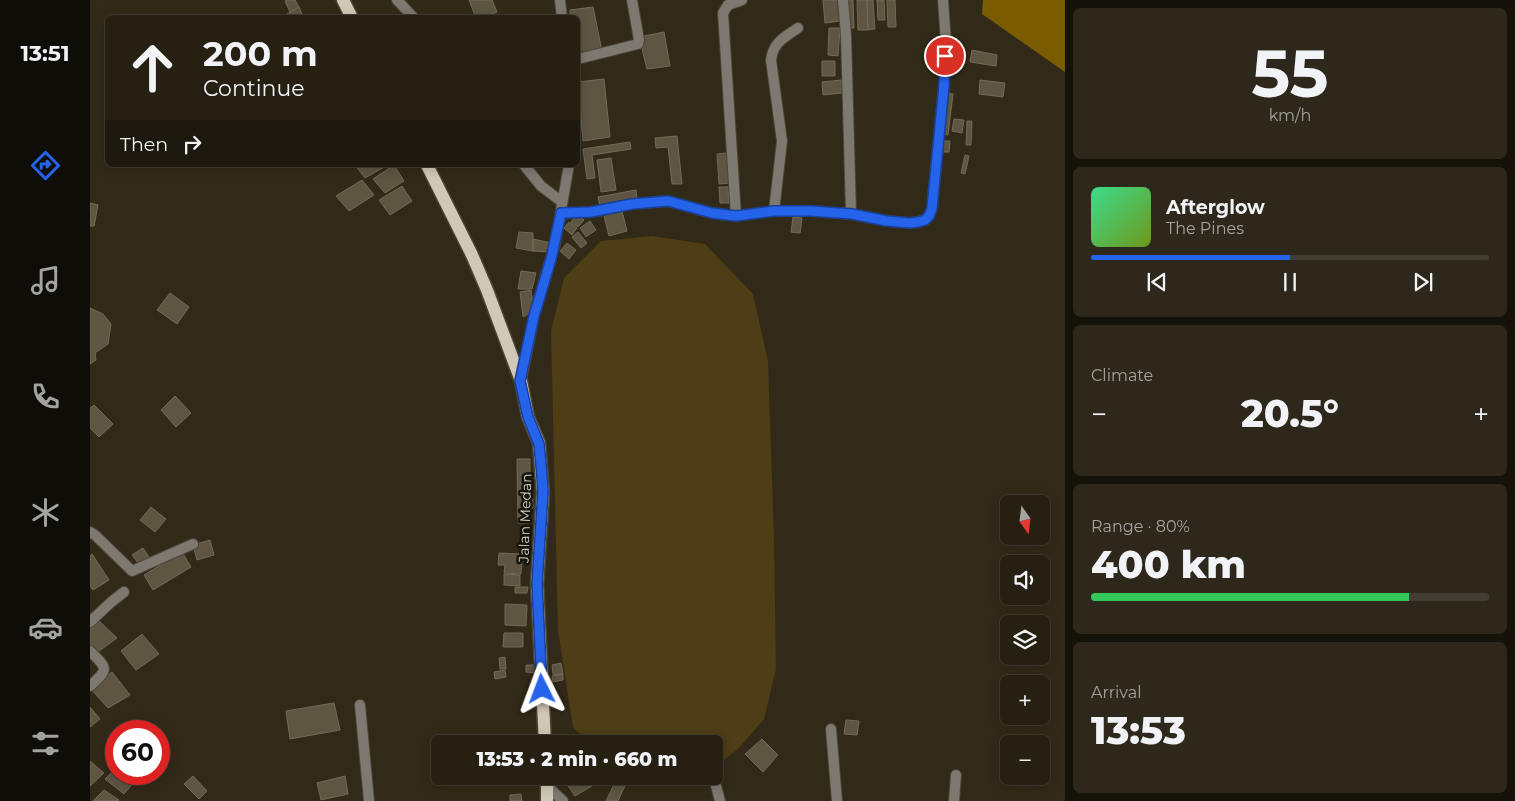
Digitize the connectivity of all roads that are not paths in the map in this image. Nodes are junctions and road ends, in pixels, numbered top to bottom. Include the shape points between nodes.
1 (343, 0) edge
2 (397, 0) edge
3 (560, 0) edge
4 (632, 0) edge
5 (742, 0) edge
6 (843, 0) edge
7 (944, 0) edge
8 (350, 15) edge
9 (411, 15) edge
10 (562, 15) edge
11 (798, 28) dead end
12 (580, 58) edge
13 (428, 167) edge
14 (526, 167) edge
15 (569, 167) edge
16 (562, 202) junction
17 (774, 211) junction
18 (561, 213) junction
19 (852, 214) junction
20 (736, 216) junction
21 (520, 381) junction
22 (90, 532) edge
23 (193, 544) dead end
24 (124, 592) dead end
25 (91, 617) edge
26 (90, 651) edge
27 (90, 686) edge
28 (360, 705) dead end
29 (831, 729) dead end
30 (545, 735) edge
31 (956, 774) dead end
32 (547, 785) edge
33 (550, 785) edge
34 (716, 786) dead end
35 (369, 801) edge
36 (547, 801) edge
37 (563, 801) edge
38 (720, 801) edge
39 (836, 801) edge
40 (954, 801) edge

1 - 8 main road
2 - 9 street
3 - 10 street
4 - 12 street via 638,44
5 - 20 street via 728,5 723,13
6 - 19 street
7 - 19 street via 944,85 929,216 910,223
11 - 17 street via 778,42 771,60 782,141
13 - 21 main road, Jalan Medan via 472,255
14 - 16 street via 541,186
15 - 16 street
16 - 18 street
17 - 19 street
17 - 20 street
18 - 20 street via 591,212 662,201
18 - 21 street
21 - 30 main road, Jalan Medan via 528,417 539,444 543,493 537,584
22 - 23 street via 132,571
24 - 25 street
26 - 27 street via 104,669
28 - 35 street
29 - 39 street
31 - 40 street
32 - 36 main road
33 - 37 street
34 - 38 street

